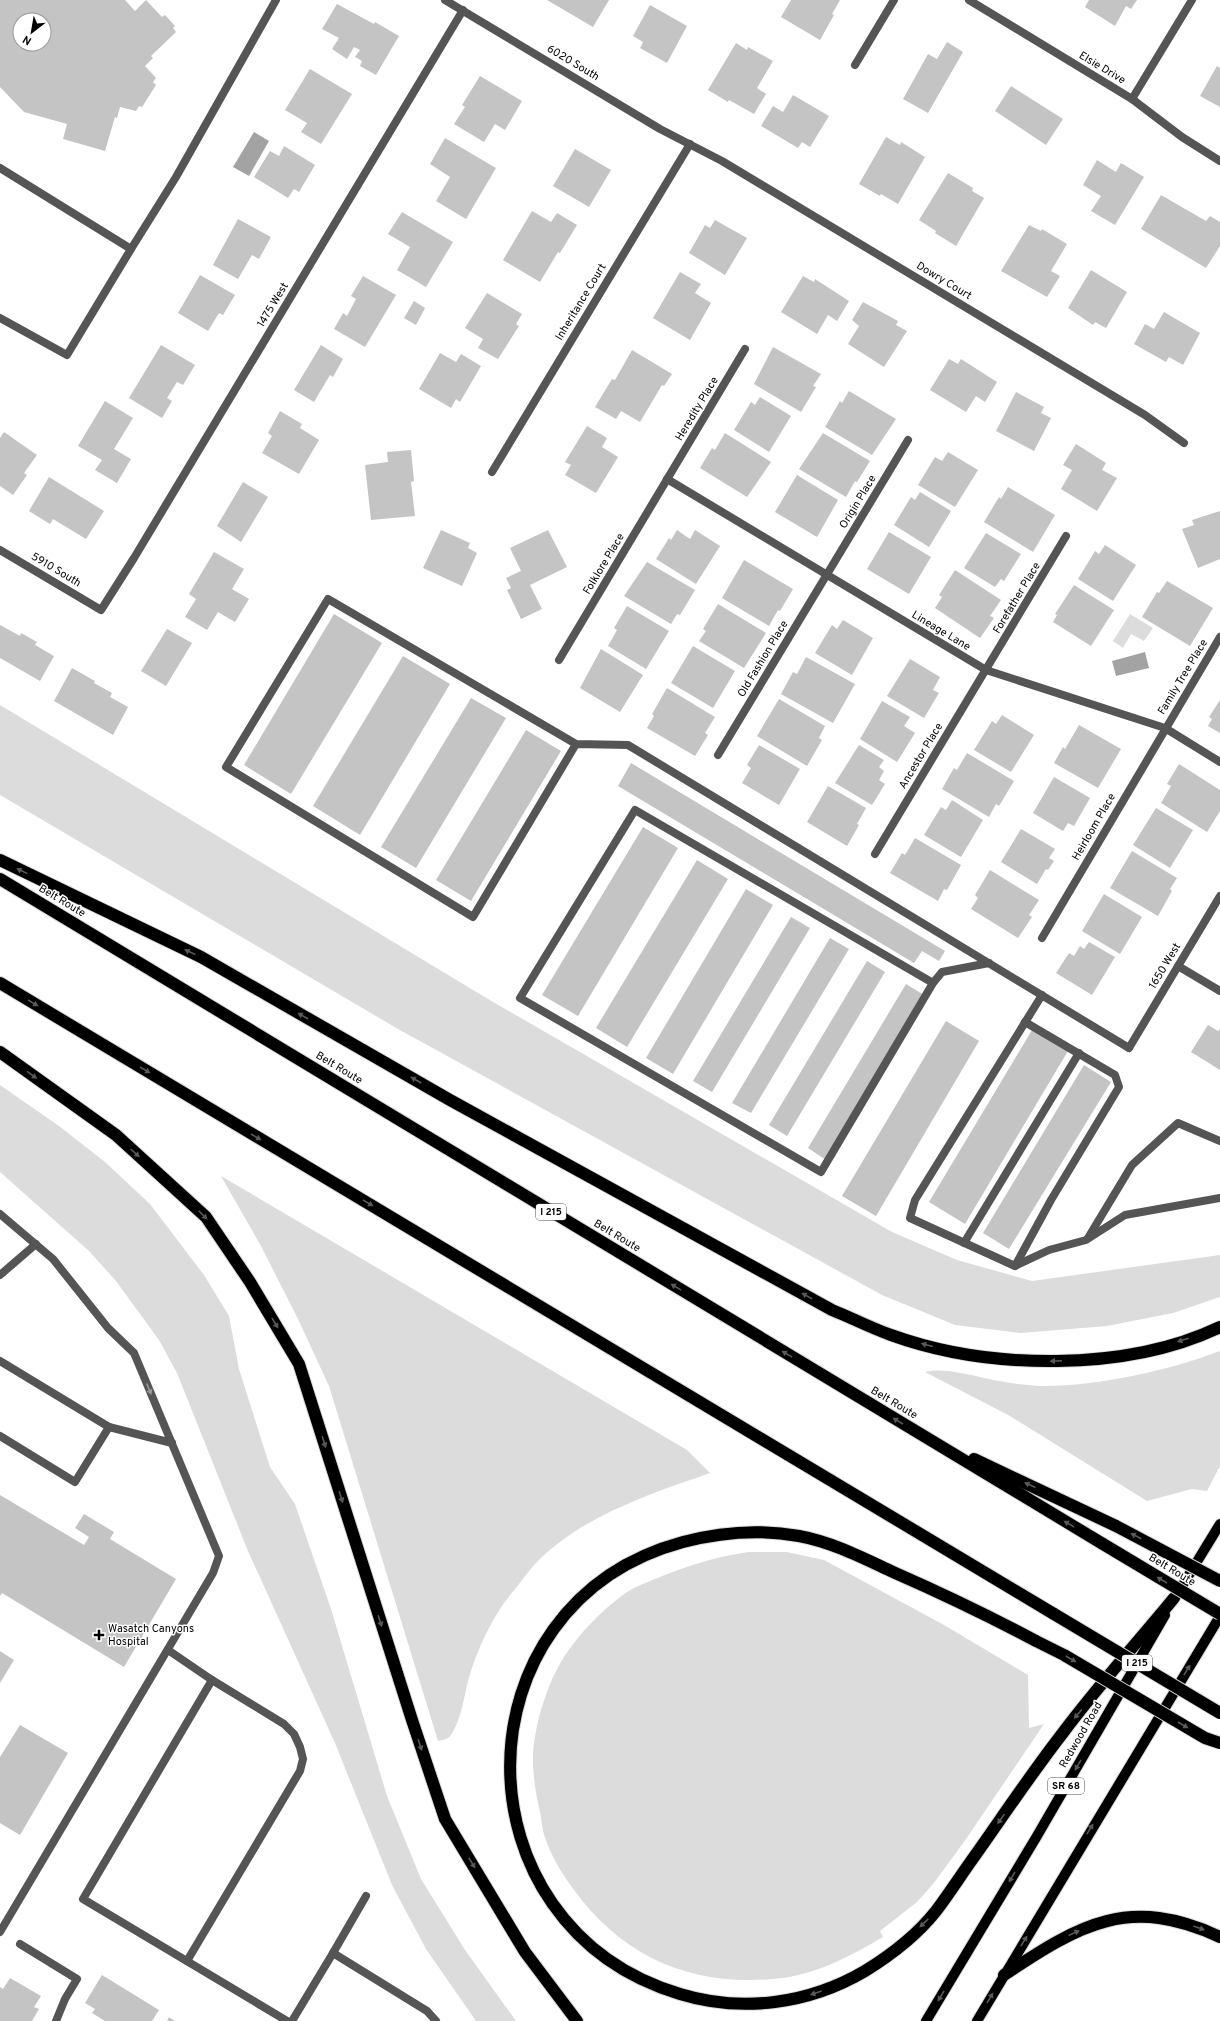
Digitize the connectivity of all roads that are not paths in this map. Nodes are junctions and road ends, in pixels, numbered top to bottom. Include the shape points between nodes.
1 (276, 0) edge
2 (445, 0) edge
3 (894, 0) edge
4 (969, 0) edge
5 (1192, 0) edge
6 (463, 10) junction
7 (855, 65) dead end
8 (1132, 98) junction
9 (690, 144) junction
10 (1220, 161) edge
11 (0, 168) edge
12 (131, 249) junction
13 (0, 318) edge
14 (746, 349) dead end
15 (908, 440) dead end
16 (1184, 443) dead end
17 (492, 472) dead end
18 (668, 479) junction
19 (1066, 536) dead end
20 (0, 550) edge
21 (826, 575) junction
22 (102, 610) joint
23 (1220, 637) edge
24 (559, 660) dead end
25 (986, 670) junction
26 (1165, 728) junction
27 (576, 744) junction
28 (718, 755) dead end
29 (1220, 762) edge
30 (875, 854) dead end
31 (0, 860) edge
32 (0, 879) edge
33 (1220, 896) edge
34 (1042, 938) dead end
35 (989, 963) junction
36 (1178, 966) junction
37 (0, 983) edge
38 (933, 983) junction
39 (1220, 991) edge
40 (1042, 995) junction
41 (1025, 1022) junction
42 (0, 1052) edge
43 (1079, 1054) junction
44 (1220, 1141) edge
45 (1220, 1198) edge
46 (0, 1214) edge
47 (1086, 1240) junction
48 (964, 1243) junction
49 (36, 1244) junction
50 (1016, 1266) junction
51 (0, 1275) edge
52 (1220, 1327) edge
53 (0, 1361) edge
54 (109, 1427) junction
55 (915, 1431) junction
56 (0, 1436) edge
57 (172, 1443) junction
58 (1220, 1524) edge
59 (1220, 1581) edge
60 (1174, 1598) junction
61 (1220, 1615) edge
62 (168, 1650) junction
63 (212, 1680) junction
64 (1220, 1712) edge
65 (1220, 1743) edge
66 (366, 1896) dead end
67 (0, 1932) edge
68 (1220, 1937) edge
69 (20, 1944) dead end
70 (333, 1953) junction
71 (187, 1961) junction
72 (1004, 1975) junction
73 (56, 2021) edge
74 (287, 2021) edge
75 (292, 2021) edge
76 (436, 2021) edge
77 (577, 2021) edge
78 (926, 2021) edge
79 (976, 2021) edge

1 - 12 street via 176,177
2 - 6 street, 6020 South
3 - 7 street
4 - 8 street, Elsie Drive
5 - 8 street
6 - 9 street, 6020 South via 660,129
6 - 22 street, 1475 West
8 - 10 street, Elsie Drive via 1182,137
9 - 16 street, Dowry Court via 1145,415
9 - 17 street, Inheritance Court
11 - 12 street
12 - 13 street via 67,355
14 - 18 street, Heredity Place
15 - 21 street, Origin Place
18 - 21 street, Lineage Lane
18 - 24 street, Folklore Place
19 - 25 street, Forefather Place
20 - 22 street, 5910 South
21 - 25 street, Lineage Lane
21 - 28 street, Old Fashion Place
23 - 26 street, Family Tree Place
25 - 26 street, Lineage Lane
25 - 30 street, Ancestor Place
26 - 29 street, Lineage Lane
26 - 34 street, Heirloom Place
27 - 27 street via 473,917 226,767 328,599
27 - 35 street via 628,745
52 -> 31 highway via 1168,1345 1130,1354 1053,1361 1014,1361 973,1356 891,1335 825,1306 450,1100 201,957
55 -> 32 highway, Belt Route / I 215
33 - 36 street, 1650 West
35 - 38 street via 942,972
35 - 40 street
36 - 39 street
36 - 40 street, 1650 West via 1129,1048
37 -> 64 highway, I 215, bridge
38 - 38 street via 821,1172 520,998 635,810
40 - 41 street
41 - 43 street
41 - 48 street via 915,1200 910,1218
42 -> 77 highway via 116,1135 206,1217 254,1288 299,1364 445,1819 525,1952
43 - 48 street
43 - 50 street via 1115,1075 1119,1087 1051,1200
44 - 47 street via 1178,1123 1132,1165
45 - 47 street via 1125,1215
46 - 49 street
47 - 50 street via 1049,1250
48 - 50 street
49 - 51 street
49 -> 57 street via 53,1259 108,1328 134,1353
53 - 54 street
54 - 56 street via 75,1482
54 - 57 street
59 -> 55 highway, bridge via 1116,1526
61 -> 55 highway, Belt Route / I 215, bridge
57 - 62 street via 219,1556 213,1573
58 - 60 main road, Redwood Road / SR 68
60 -> 65 highway, bridge via 1062,1733 934,1914 892,1953 841,1984 813,1995 757,2005 695,1999 635,1977 612,1964 588,1945 552,1904 538,1882 517,1828 509,1768 517,1708 526,1678 540,1650 577,1601 603,1579 629,1561 660,1548 698,1538 764,1531 804,1537 842,1548 964,1604 1064,1655 1205,1738
60 -> 78 main road, Redwood Road / SR 68 via 1037,1836
72 -> 61 main road
62 - 63 street
62 - 67 street
63 - 71 street via 284,1724 294,1734 303,1759 300,1771
63 - 71 street via 83,1899
66 - 70 street
72 -> 68 highway via 1046,1947 1092,1925 1110,1920 1149,1916 1189,1924
69 - 73 street via 77,1979
70 - 75 street
70 - 76 street via 427,2011
71 - 74 street
79 -> 72 main road

